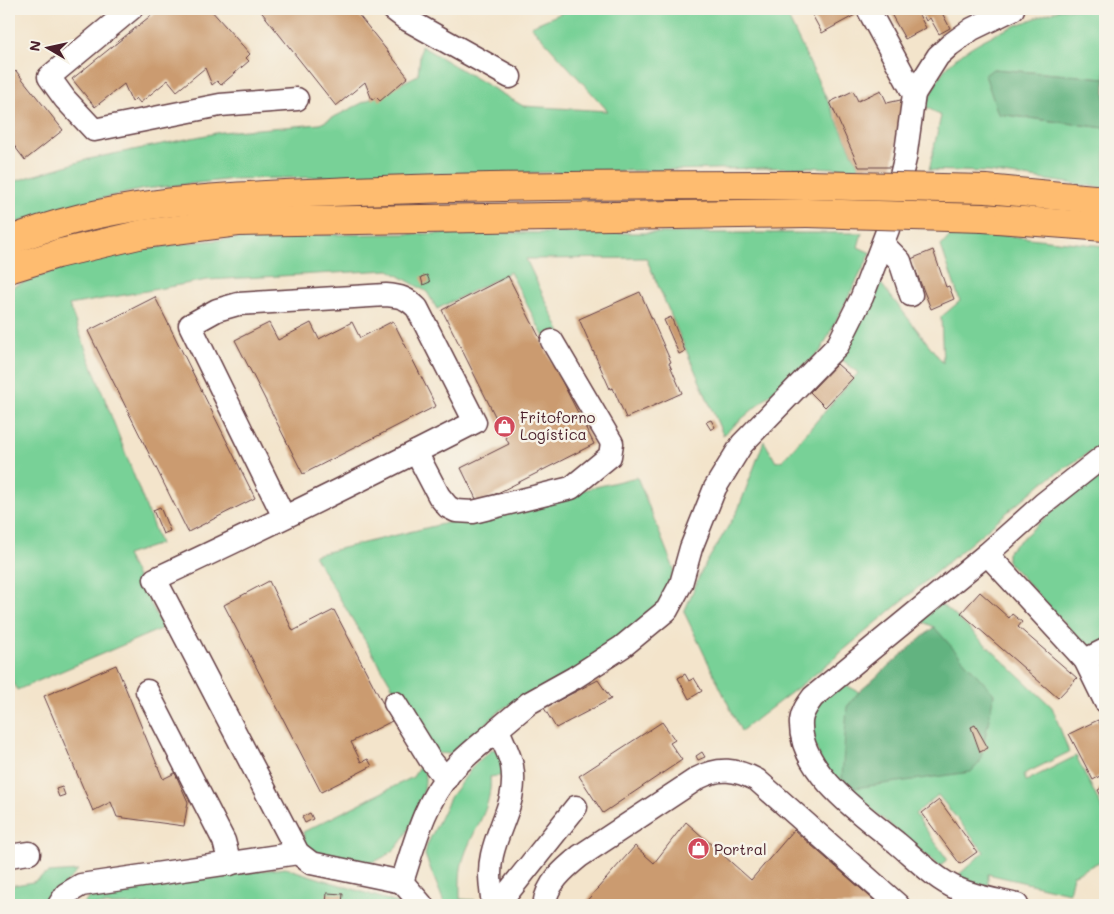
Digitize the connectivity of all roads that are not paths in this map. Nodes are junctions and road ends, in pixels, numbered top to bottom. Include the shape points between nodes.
1 (131, 9) edge
2 (393, 9) edge
3 (868, 9) edge
4 (1013, 9) edge
5 (510, 77) dead end
6 (914, 94) junction
7 (297, 99) dead end
8 (1105, 200) edge
9 (1105, 227) edge
10 (9, 241) edge
11 (883, 244) junction
12 (9, 269) edge
13 (911, 296) dead end
14 (552, 342) dead end
15 (416, 452) junction
16 (1105, 455) edge
17 (284, 517) junction
18 (987, 554) junction
19 (1105, 650) edge
20 (1085, 660) junction
21 (147, 691) dead end
22 (1105, 702) edge
23 (395, 703) dead end
24 (498, 729) junction
25 (446, 779) junction
26 (576, 807) dead end
27 (298, 854) junction
28 (230, 864) junction
29 (402, 882) junction
30 (63, 899) edge
31 (422, 905) edge
32 (492, 905) edge
33 (498, 905) edge
34 (544, 905) edge
35 (898, 905) edge
36 (1016, 905) edge

1 - 7 street via 49,77 94,130 220,105
2 - 5 street
3 - 6 street
4 - 6 street via 950,44 938,56
6 - 11 street via 905,158
8 - 10 main road, bridge via 986,189 809,185 413,188 218,197 151,204 66,221
9 - 12 main road, bridge via 983,218 807,213 238,222 143,234
11 - 13 street via 900,261
11 - 24 street via 838,345 742,444 715,488 691,548 681,584 667,610 622,647 529,703
14 - 15 street via 612,443 610,456 578,483 571,488 473,512 456,511 439,496
15 - 17 street
15 - 17 street via 475,422 409,300 400,296 376,296 238,304 217,310 190,325
16 - 18 street
17 - 27 street via 155,579
18 - 20 street
18 - 36 street via 813,697 801,720 807,750 814,765 834,789 869,820 957,889
19 - 20 street
20 - 22 street
21 - 28 street via 224,841
23 - 25 street
24 - 25 street
24 - 32 street via 512,764 513,786 510,808 492,855 489,873
25 - 29 street via 422,824
26 - 33 street
27 - 28 street
27 - 29 street via 311,862
28 - 30 street via 81,885
29 - 31 street
34 - 35 street via 552,884 580,856 698,778 712,771 728,770 757,780

